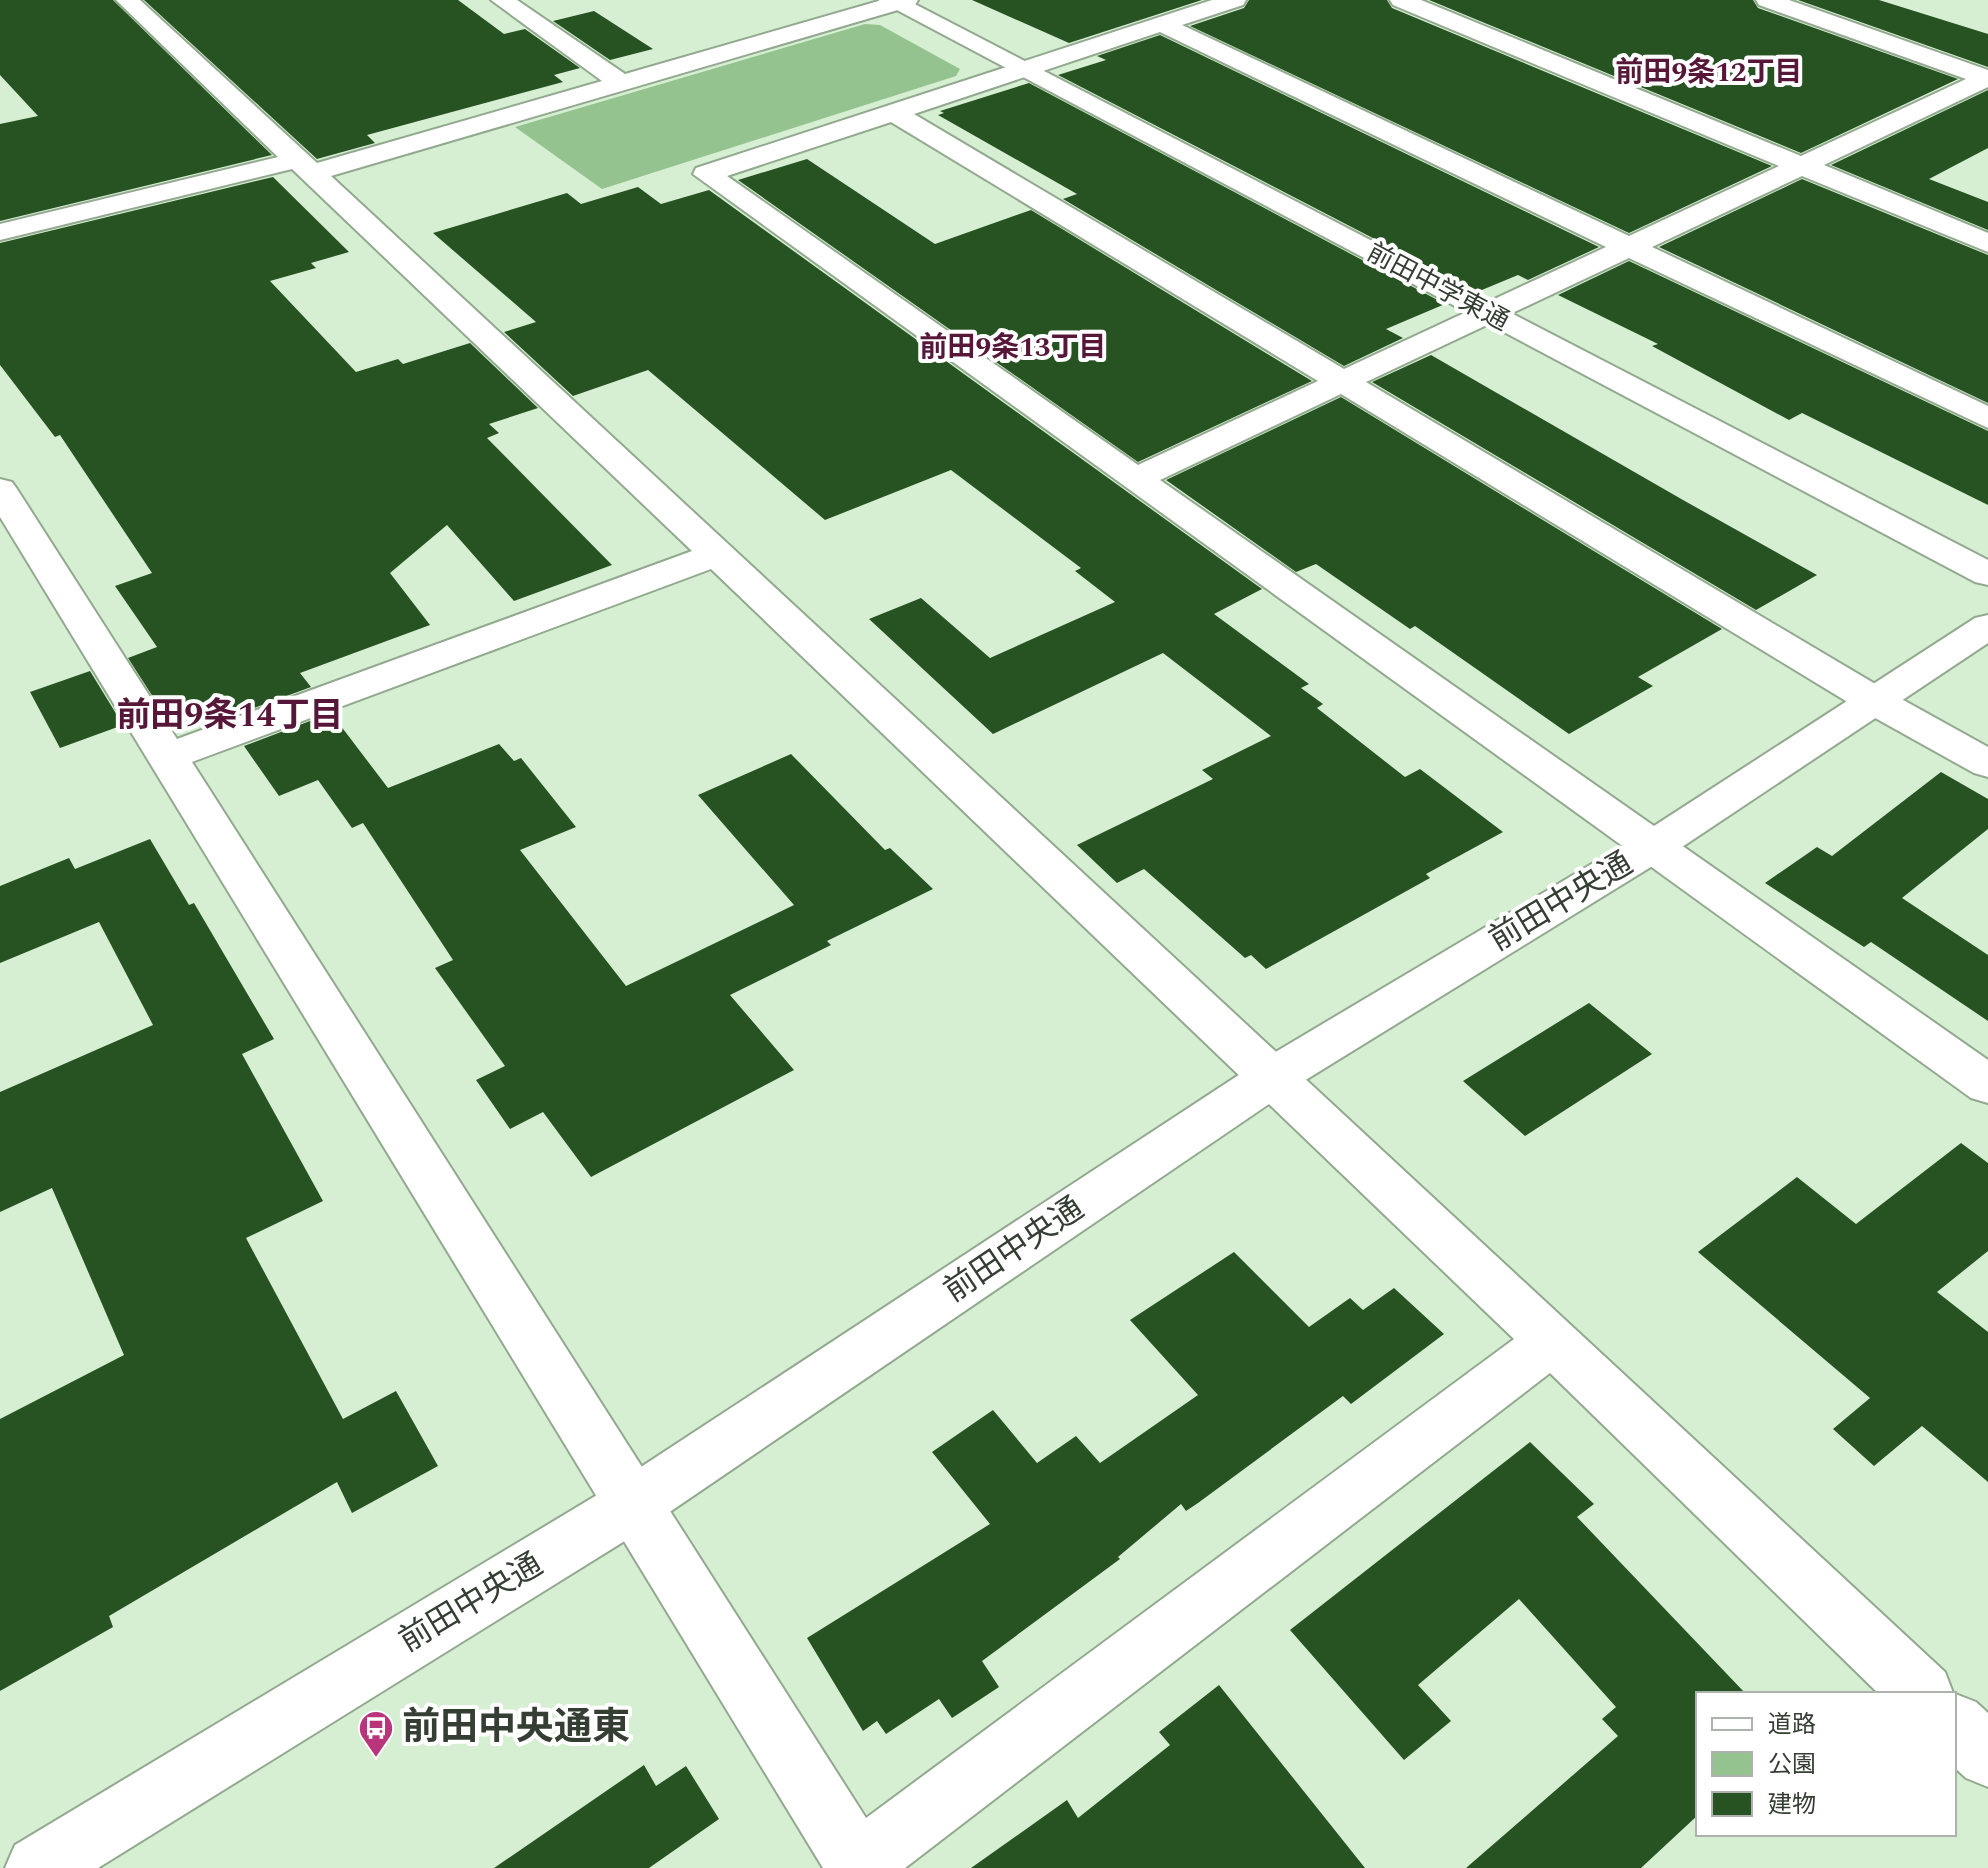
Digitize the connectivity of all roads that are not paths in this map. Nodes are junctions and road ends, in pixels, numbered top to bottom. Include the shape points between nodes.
1 (127, 0) edge
2 (502, 0) edge
3 (1235, 0) edge
4 (1401, 0) edge
5 (1767, 0) edge
6 (897, 1) edge
7 (1161, 24) junction
8 (1021, 69) junction
9 (1988, 78) edge
10 (622, 83) junction
11 (893, 112) junction
12 (1799, 165) junction
13 (305, 167) junction
14 (0, 232) edge
15 (1988, 243) edge
16 (1627, 247) junction
17 (1489, 313) junction
18 (1344, 382) junction
19 (1988, 418) edge
20 (1135, 479) junction
21 (0, 489) edge
22 (717, 554) junction
23 (1988, 574) edge
24 (1988, 626) edge
25 (1873, 700) junction
26 (167, 757) junction
27 (1988, 764) edge
28 (1652, 847) junction
29 (1274, 1076) junction
30 (1988, 1085) edge
31 (1552, 1341) junction
32 (632, 1505) junction
33 (1921, 1692) edge
34 (1956, 1726) edge
35 (1988, 1756) edge
36 (858, 1866) edge
37 (38, 1868) edge

1 - 13 street
2 - 10 street
3 - 7 street
4 - 12 street
5 - 9 street
6 - 8 street, 前田中学東通
6 - 10 street
7 - 8 street
7 - 16 street
8 - 11 street
8 - 17 street, 前田中学東通
9 - 12 street
10 - 13 street
11 - 18 street
11 - 20 street via 706,174
12 - 15 street
12 - 16 street
13 - 14 street
13 - 22 street
16 - 17 street
16 - 19 street
17 - 18 street
17 - 23 street, 前田中学東通
18 - 20 street
18 - 25 street
20 - 28 street
21 - 26 street
22 - 26 street
22 - 29 street
24 - 25 street, 前田中央通
25 - 27 street
25 - 28 street, 前田中央通
26 - 32 street
28 - 29 street, 前田中央通
28 - 30 street
29 - 31 street
29 - 32 street, 前田中央通
31 - 33 street
31 - 36 street
32 - 36 street
32 - 37 street, 前田中央通
34 - 35 street

